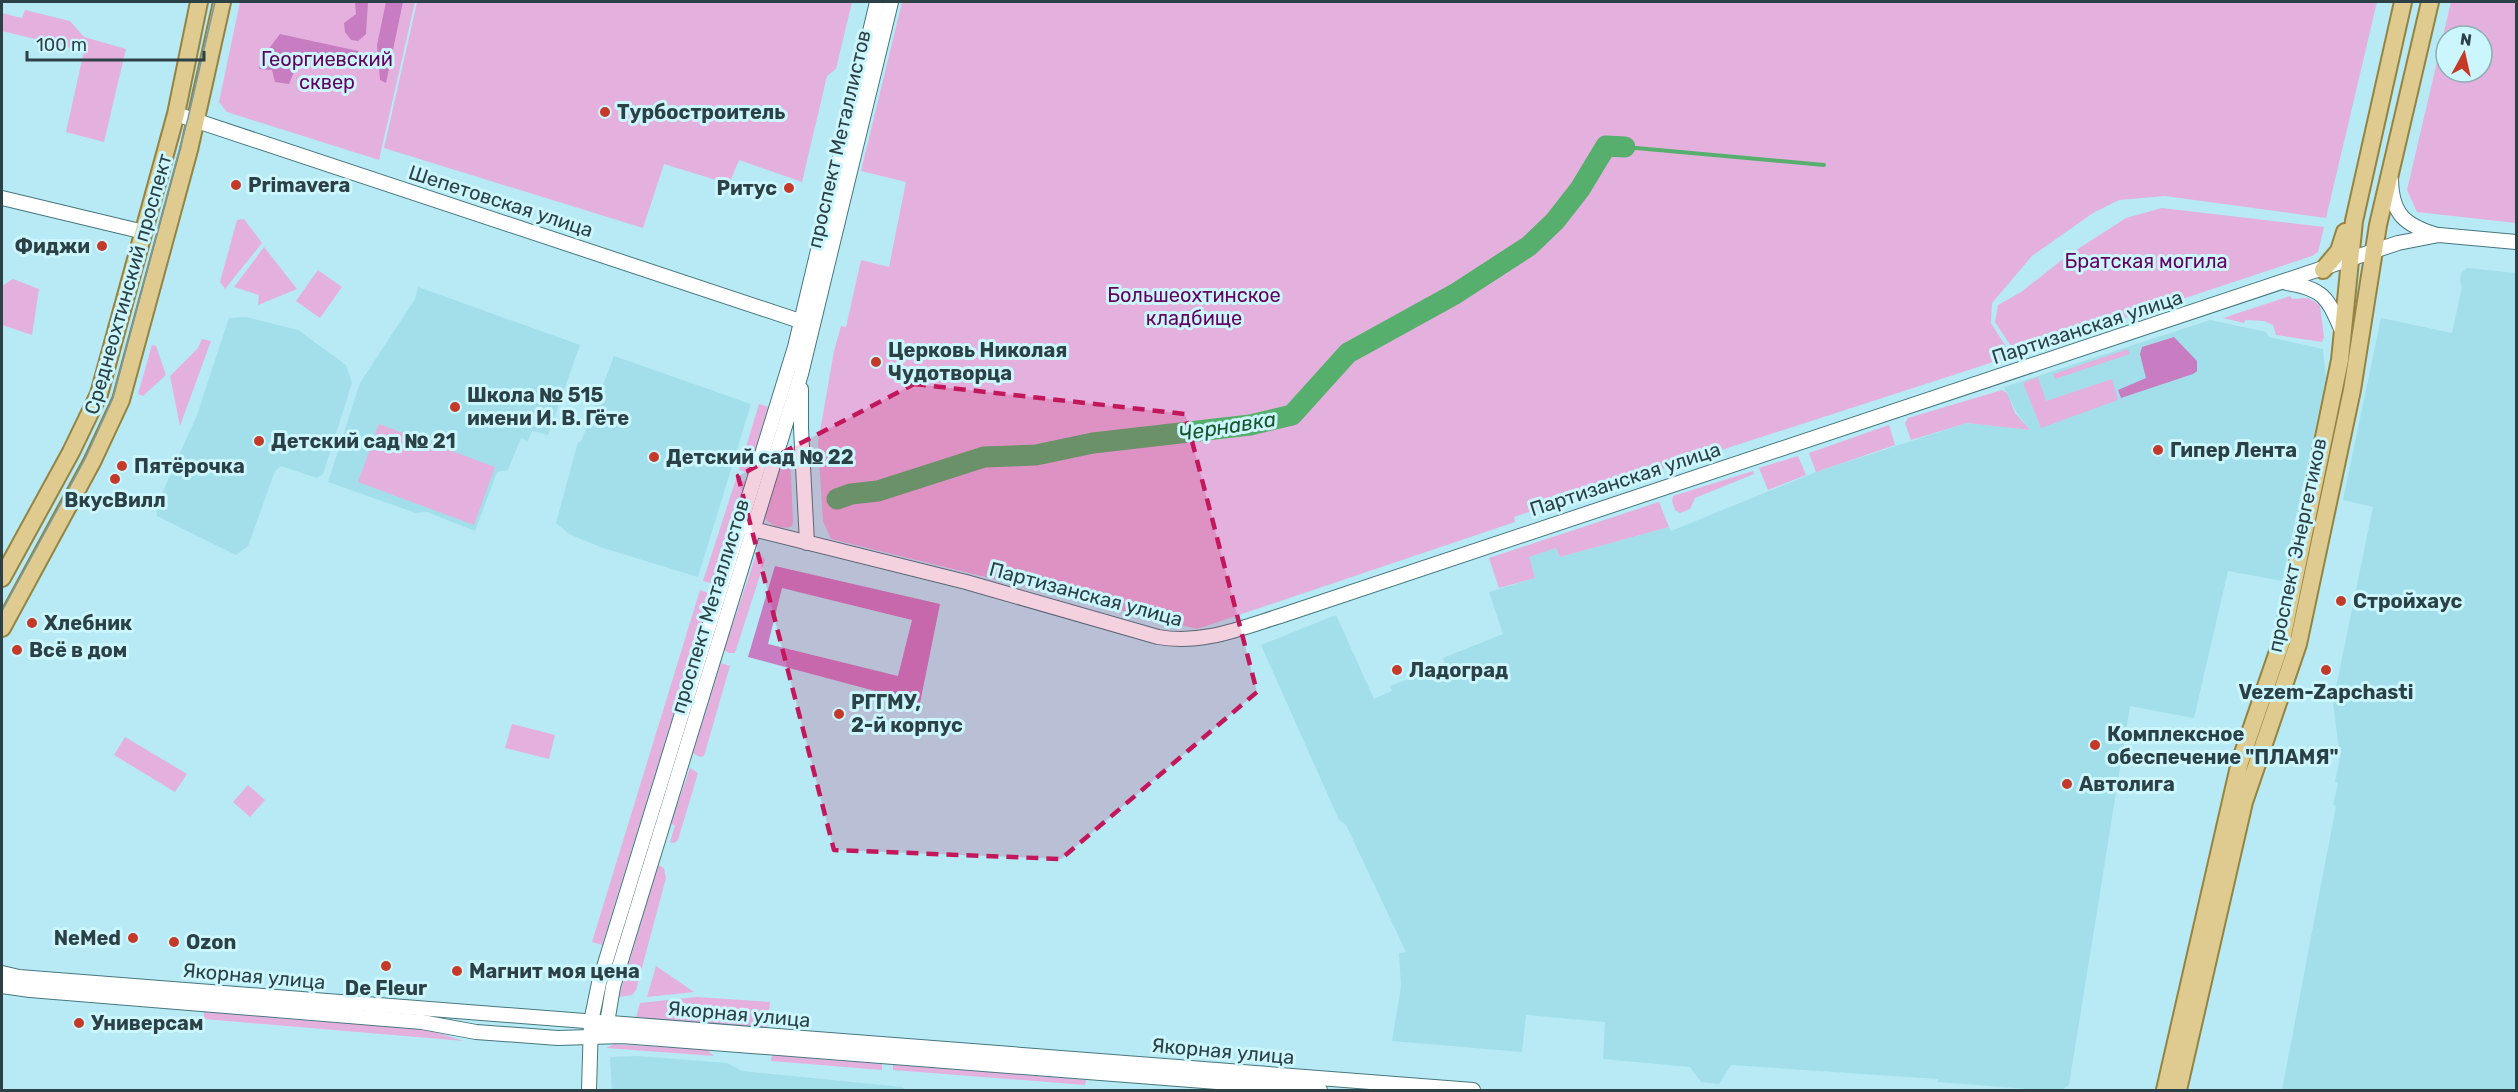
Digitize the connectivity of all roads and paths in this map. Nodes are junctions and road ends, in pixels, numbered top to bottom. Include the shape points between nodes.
1 (200, 2) edge
2 (877, 2) edge
3 (891, 2) edge
4 (2403, 2) edge
5 (2430, 2) edge
6 (216, 3) edge
7 (176, 114) junction
8 (196, 121) junction
9 (2391, 175) junction
10 (2363, 178) junction
11 (2, 198) edge
12 (144, 232) junction
13 (2439, 236) junction
14 (2517, 242) edge
15 (2374, 250) junction
16 (2349, 259) junction
17 (2323, 270) junction
18 (2285, 282) junction
19 (808, 323) junction
20 (2343, 333) junction
21 (801, 374) junction
22 (747, 527) junction
23 (807, 543) junction
24 (2, 578) edge
25 (2, 628) edge
26 (2, 973) edge
27 (2, 986) edge
28 (591, 1022) junction
29 (607, 1023) junction
30 (590, 1038) junction
31 (589, 1090) edge
32 (1320, 1090) edge
33 (1473, 1090) edge
34 (2165, 1090) edge
35 (2178, 1090) edge

1 - 7 main road, Среднеохтинский проспект
2 - 19 street, проспект Металлистов
3 - 19 street, проспект Металлистов
4 - 10 main road, проспект Энергетиков
5 - 9 main road, проспект Энергетиков
6 - 8 main road, Среднеохтинский проспект
7 - 8 street, Шепетовская улица
7 - 12 main road, Среднеохтинский проспект
8 - 19 street, Шепетовская улица
8 - 25 main road, Среднеохтинский проспект via 121,400
9 - 13 street via 2394,205 2400,216
9 - 15 main road, проспект Энергетиков
10 - 16 main road, проспект Энергетиков
10 - 17 main road via 2354,190 2342,244
11 - 12 street
12 - 24 main road, Среднеохтинский проспект via 99,394
13 - 14 street, Партизанская улица
13 - 15 street, Партизанская улица
15 - 16 street, Партизанская улица
15 - 35 main road, проспект Энергетиков via 2352,390 2298,644 2244,802
16 - 17 street, Партизанская улица
16 - 20 main road, проспект Энергетиков
17 - 18 street, Партизанская улица
18 - 20 street via 2321,293
18 - 23 street, Партизанская улица via 1283,615 1200,639 1175,640 1141,633 966,582
19 - 21 street, проспект Металлистов
19 - 22 street, проспект Металлистов
20 - 34 main road, проспект Энергетиков via 2282,640 2240,762
21 - 22 street, проспект Металлистов
21 - 23 street
22 - 23 street, Партизанская улица
22 - 28 street, проспект Металлистов via 599,983
22 - 29 street, проспект Металлистов via 613,987
26 - 28 street, Якорная улица
27 - 30 street, Якорная улица via 422,1022 476,1032
28 - 29 street, Якорная улица
28 - 30 street, проспект Металлистов
29 - 30 street
29 - 33 street, Якорная улица
30 - 31 street, проспект Металлистов
30 - 32 street, Якорная улица via 622,1036

